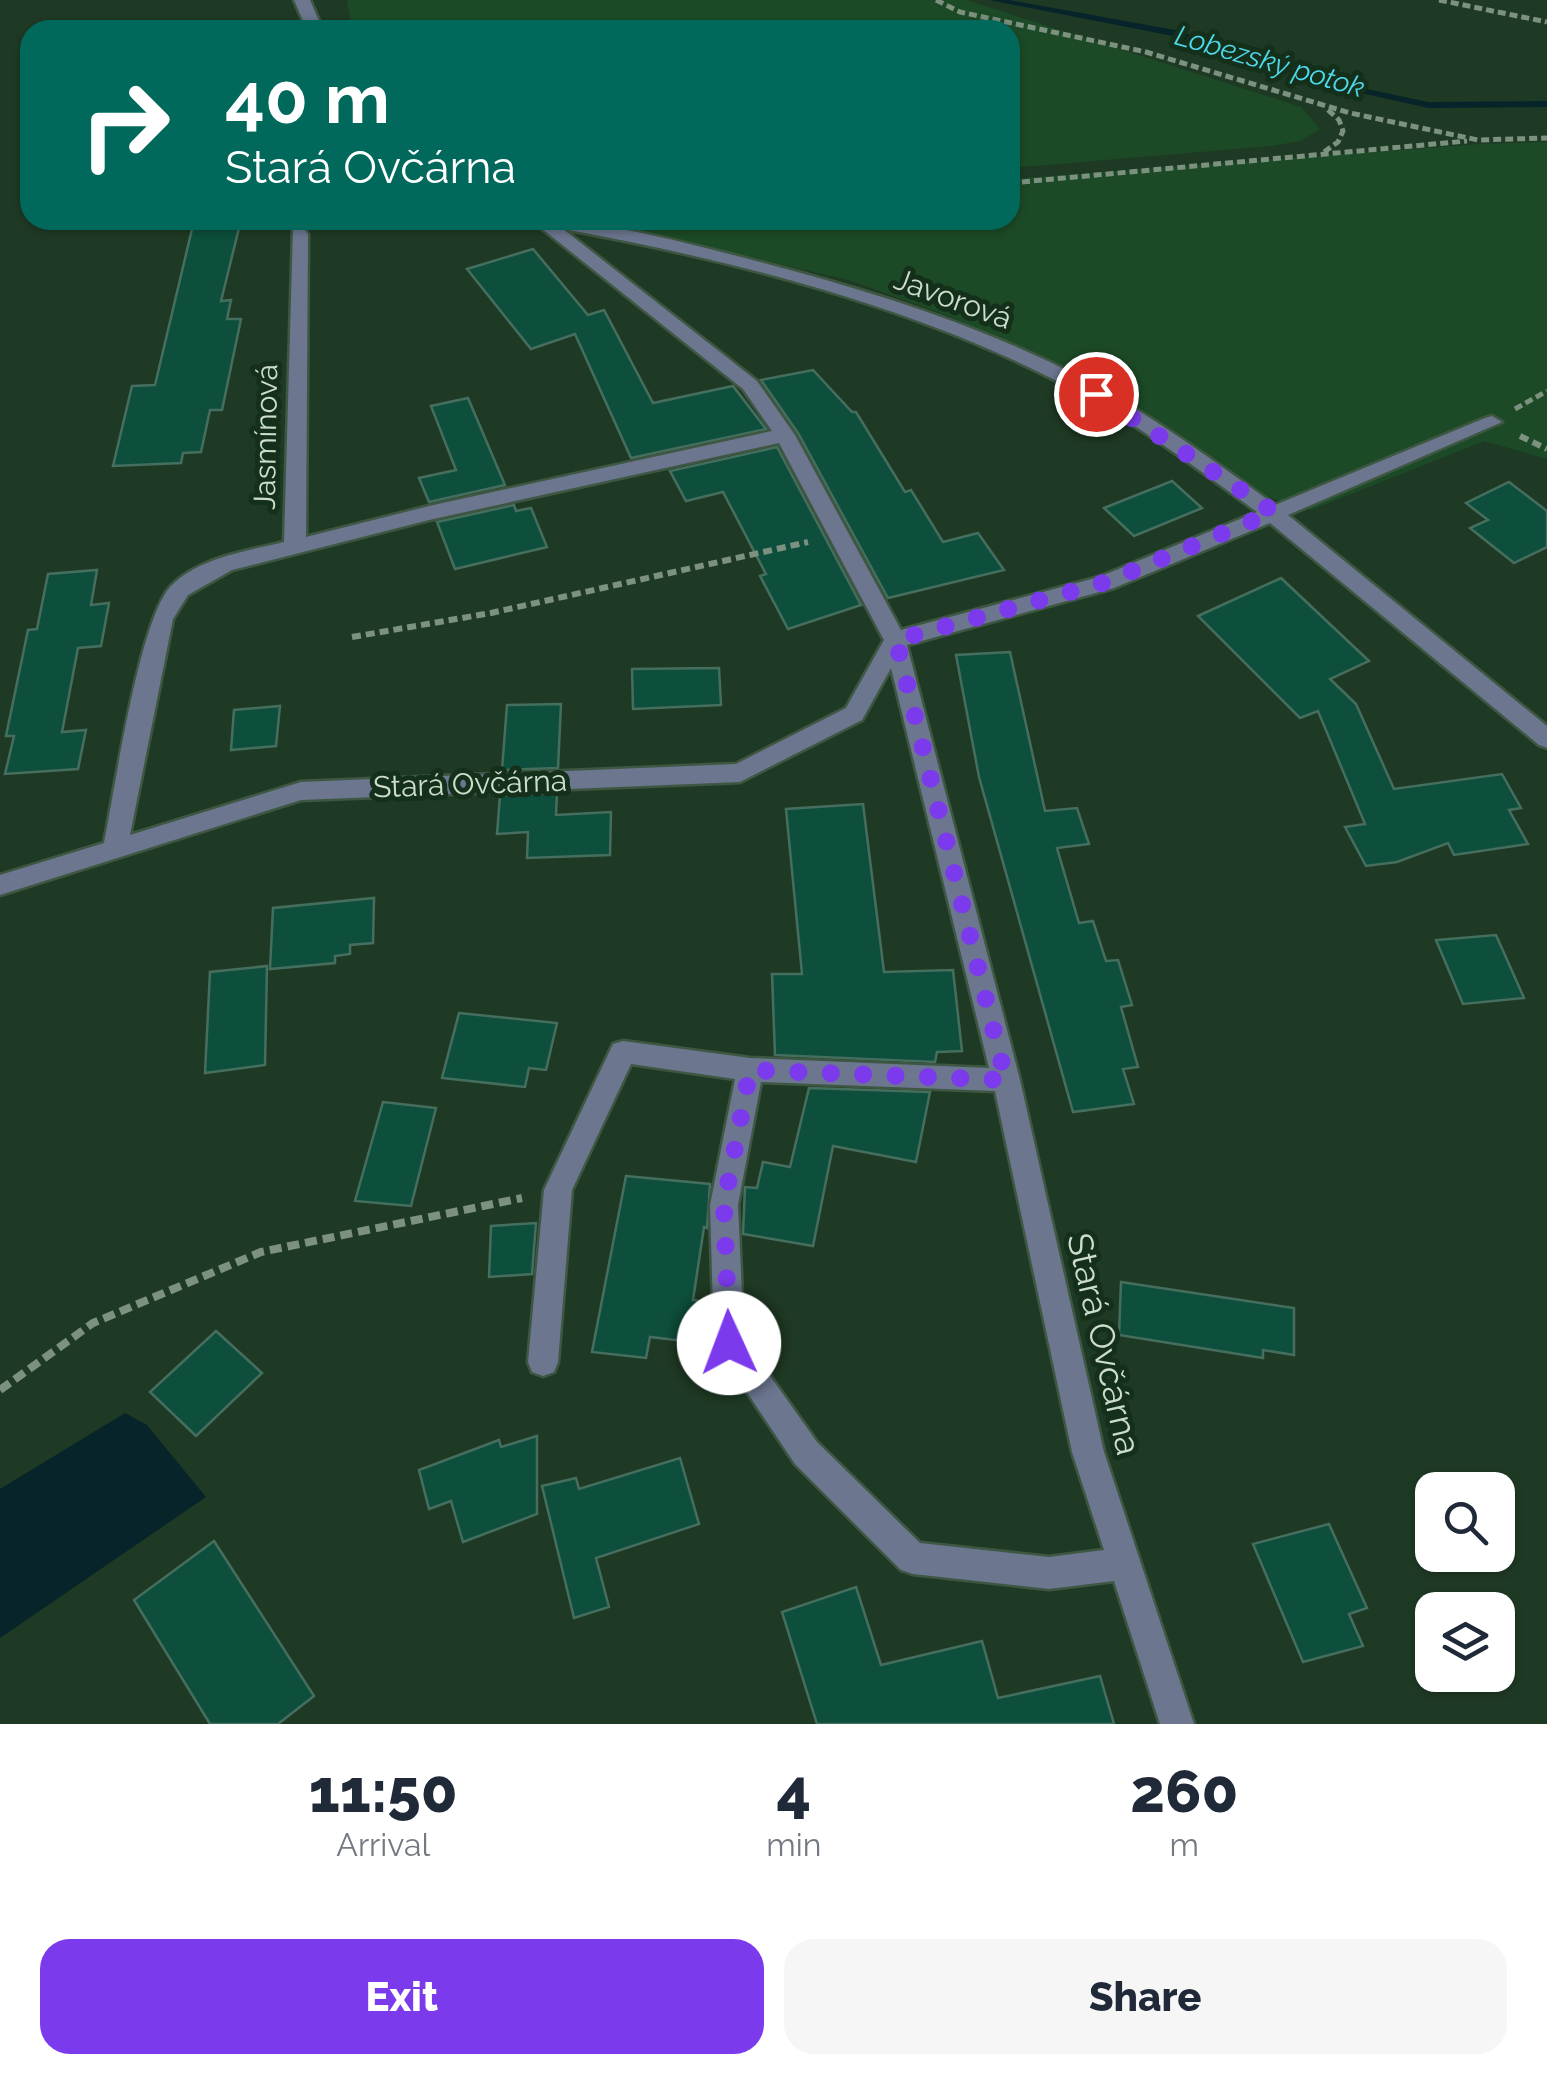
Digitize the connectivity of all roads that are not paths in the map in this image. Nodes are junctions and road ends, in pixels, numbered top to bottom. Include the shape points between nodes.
1 (554, 230) edge
2 (599, 230) edge
3 (299, 234) dead end
4 (1492, 422) dead end
5 (786, 435) junction
6 (1274, 512) junction
7 (295, 546) junction
8 (896, 640) junction
9 (1547, 739) edge
10 (115, 849) junction
11 (0, 884) edge
12 (750, 1070) junction
13 (1006, 1080) junction
14 (543, 1362) dead end
15 (1122, 1564) junction
16 (1177, 1724) edge

1 - 5 street, Stará Ovčárna via 750,386
2 - 6 street, Javorová via 787,274 1019,356 1096,394
3 - 7 street, Jasmínová
4 - 6 street
5 - 7 street
5 - 8 street, Stará Ovčárna
6 - 8 street via 1106,582
6 - 9 street, Javorová
7 - 10 street, Jasmínová via 225,564 180,590 162,619
8 - 10 street, Stará Ovčárna via 854,714 740,773 300,791
8 - 13 street, Stará Ovčárna
10 - 11 street, Stará Ovčárna
12 - 13 street
12 - 14 street via 624,1052 558,1190
12 - 15 street via 724,1205 729,1343 806,1452 913,1558 1048,1573
13 - 15 street, Stará Ovčárna via 1088,1452
15 - 16 street, Stará Ovčárna

